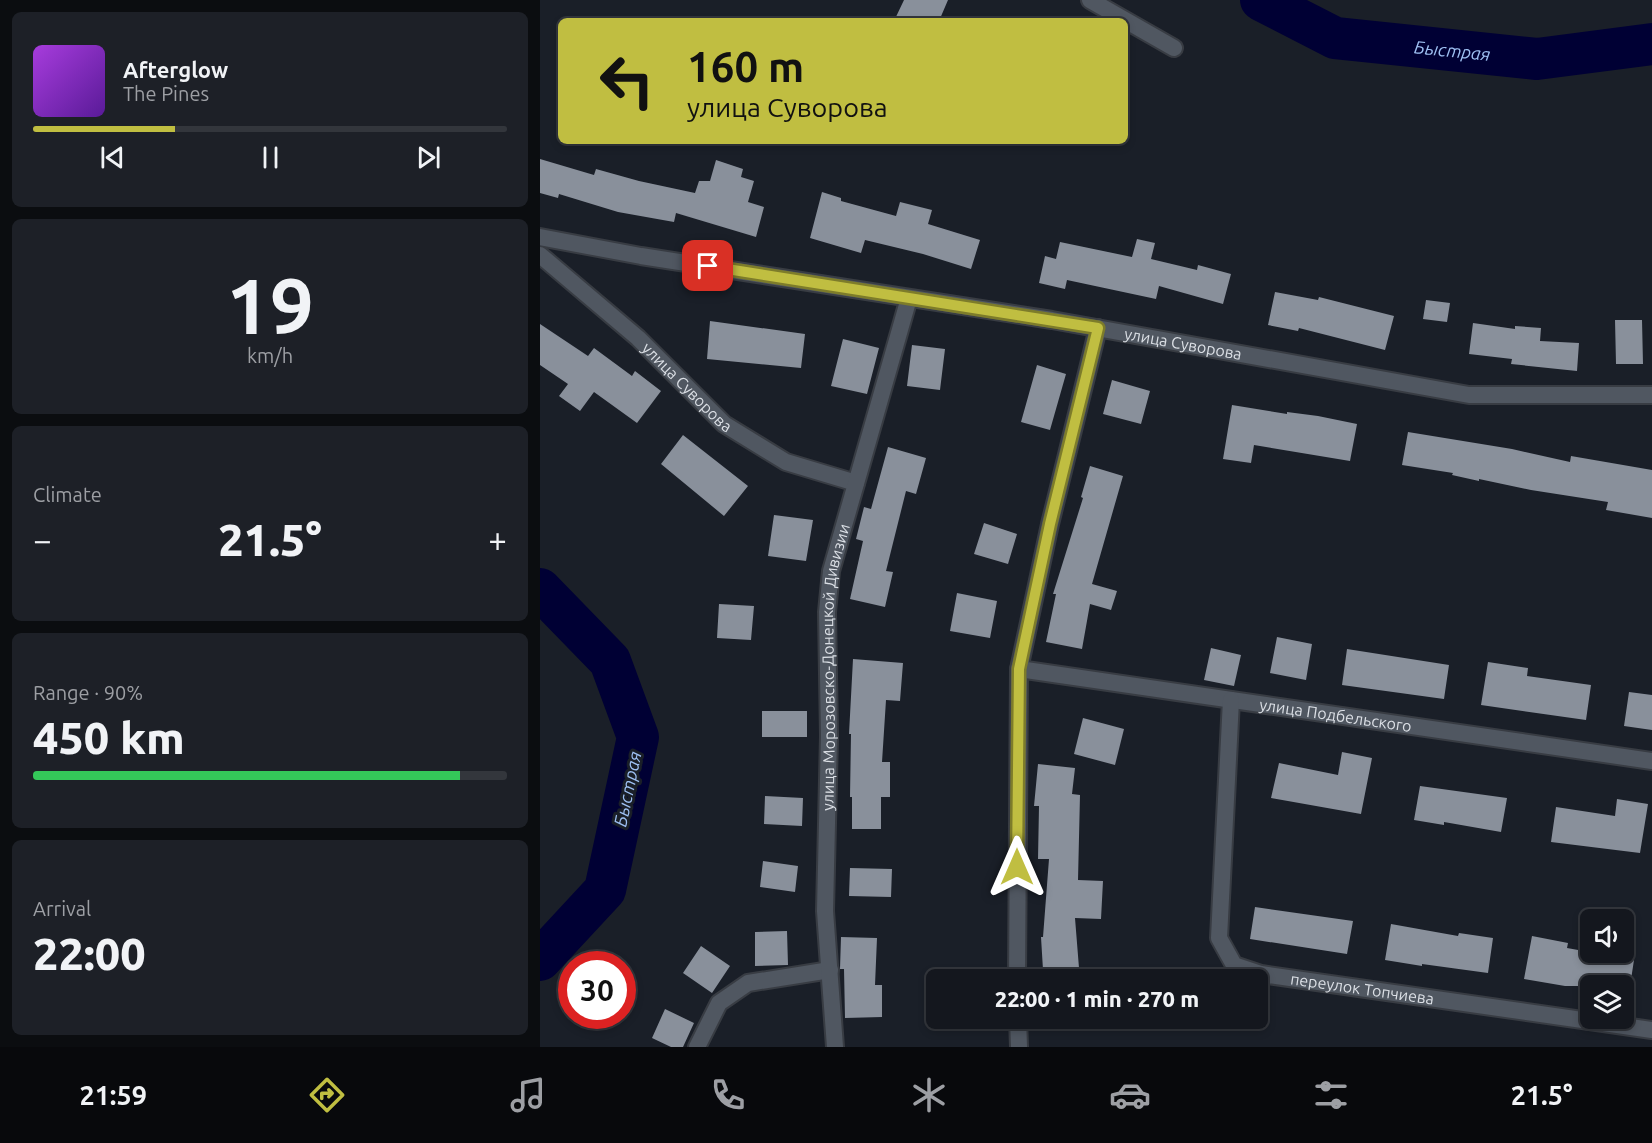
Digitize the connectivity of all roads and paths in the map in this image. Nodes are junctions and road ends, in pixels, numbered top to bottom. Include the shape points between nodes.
1 (1090, 0) edge
2 (1122, 18) edge
3 (1128, 22) edge
4 (1174, 48) dead end
5 (540, 237) edge
6 (540, 255) edge
7 (909, 298) junction
8 (1098, 328) junction
9 (1652, 395) edge
10 (856, 483) junction
11 (1019, 669) junction
12 (1231, 700) junction
13 (1652, 761) edge
14 (1017, 969) edge
15 (830, 970) junction
16 (1018, 1029) edge
17 (1652, 1030) edge
18 (697, 1047) edge
19 (835, 1047) edge
20 (1019, 1047) edge

1 - 2 street
3 - 4 street
5 - 7 street, улица Суворова
6 - 10 street, улица Суворова via 638,338 724,424 786,462
7 - 8 street, улица Суворова
7 - 10 street, улица Морозовско-Донецкой Дивизии
8 - 9 street, улица Суворова via 1469,395
8 - 11 street
10 - 15 street, улица Морозовско-Донецкой Дивизии via 831,571 827,612 825,911
11 - 12 street, улица Подбельского
11 - 14 street
12 - 13 street, улица Подбельского
12 - 17 street, переулок Топчиева via 1219,938 1234,965 1261,974
15 - 18 street via 748,983 719,1003
15 - 19 street, улица Морозовско-Донецкой Дивизии
16 - 20 street

